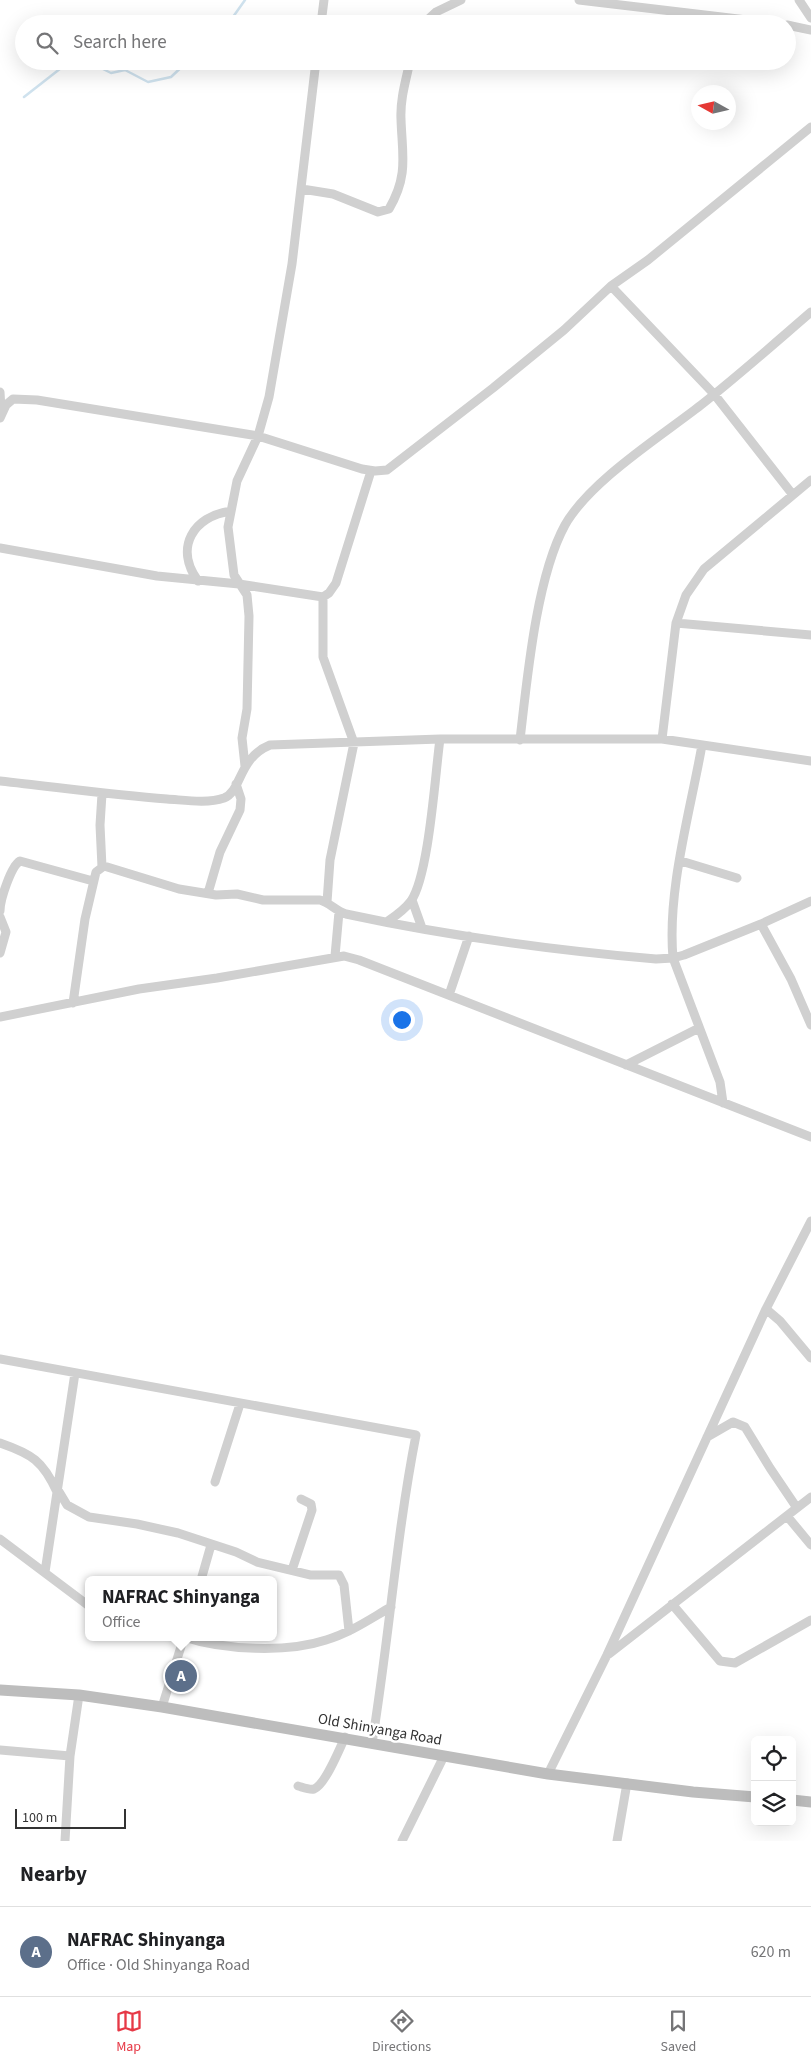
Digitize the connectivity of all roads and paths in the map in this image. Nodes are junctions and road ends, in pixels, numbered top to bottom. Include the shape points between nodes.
1 (324, 0) edge
2 (461, 0) edge
3 (580, 0) edge
4 (799, 0) edge
5 (809, 14) edge
6 (322, 15) edge
7 (433, 15) edge
8 (696, 15) edge
9 (796, 27) edge
10 (811, 30) edge
11 (315, 70) edge
12 (408, 70) edge
13 (811, 127) edge
14 (302, 189) junction
15 (611, 286) junction
16 (811, 312) edge
17 (0, 392) edge
18 (714, 394) junction
19 (1, 412) edge
20 (258, 436) junction
21 (370, 471) junction
22 (811, 480) edge
23 (793, 495) junction
24 (231, 511) junction
25 (0, 548) edge
26 (198, 581) junction
27 (239, 584) junction
28 (323, 597) junction
29 (676, 623) junction
30 (811, 635) edge
31 (440, 739) junction
32 (662, 739) junction
33 (520, 740) junction
34 (354, 743) junction
35 (702, 745) junction
36 (811, 761) edge
37 (245, 766) junction
38 (0, 781) edge
39 (236, 784) junction
40 (102, 794) junction
41 (681, 861) junction
42 (102, 867) junction
43 (737, 878) dead end
44 (93, 881) junction
45 (3, 889) edge
46 (208, 893) junction
47 (412, 900) junction
48 (811, 901) edge
49 (327, 902) junction
50 (0, 911) edge
51 (339, 912) junction
52 (0, 917) edge
53 (388, 921) junction
54 (761, 924) junction
55 (422, 928) junction
56 (469, 936) junction
57 (0, 953) edge
58 (335, 956) junction
59 (673, 958) junction
60 (450, 995) junction
61 (73, 1003) junction
62 (0, 1017) edge
63 (811, 1024) edge
64 (699, 1028) junction
65 (626, 1065) junction
66 (723, 1103) junction
67 (811, 1137) edge
68 (811, 1220) edge
69 (766, 1309) junction
70 (811, 1358) edge
71 (0, 1359) edge
72 (75, 1373) junction
73 (240, 1404) junction
74 (707, 1437) junction
75 (0, 1443) edge
76 (215, 1482) dead end
77 (58, 1492) junction
78 (811, 1497) edge
79 (301, 1499) dead end
80 (797, 1508) junction
81 (787, 1516) junction
82 (0, 1538) edge
83 (211, 1545) junction
84 (811, 1545) edge
85 (292, 1570) junction
86 (45, 1572) junction
87 (202, 1576) edge
88 (85, 1604) edge
89 (672, 1604) junction
90 (391, 1607) junction
91 (811, 1620) edge
92 (349, 1631) junction
93 (183, 1641) edge
94 (203, 1641) edge
95 (607, 1655) junction
96 (0, 1690) edge
97 (79, 1695) junction
98 (162, 1707) junction
99 (345, 1738) junction
100 (372, 1743) junction
101 (0, 1750) edge
102 (70, 1756) junction
103 (444, 1756) junction
104 (548, 1774) junction
105 (627, 1783) junction
106 (298, 1786) dead end
107 (751, 1797) edge
108 (796, 1800) edge
109 (811, 1802) edge
110 (65, 1841) edge
111 (402, 1841) edge
112 (617, 1841) edge

1 - 6 street
2 - 7 street
3 - 8 street
4 - 5 street
9 - 10 street
11 - 14 street
12 - 14 street via 400,119 404,164 389,209 378,212 333,194
13 - 15 street via 648,260
14 - 20 street via 290,280 269,396
15 - 18 street
15 - 21 street via 564,330 394,466
16 - 18 street
17 - 19 street
18 - 23 street
18 - 33 street via 605,480 566,525 554,551 543,591
19 - 20 street via 10,400 24,398
20 - 21 street
20 - 24 street via 237,480
21 - 28 street via 336,583
22 - 23 street
23 - 29 street via 704,570 686,595
24 - 26 street via 207,518 190,538 188,564
24 - 27 street via 228,529 234,575
25 - 26 street
26 - 27 street
27 - 28 street
27 - 37 street via 246,595 249,616 247,714 242,738
28 - 34 street via 323,658
29 - 30 street
29 - 32 street
31 - 33 street
31 - 34 street
31 - 47 street via 427,843
32 - 33 street
32 - 35 street
34 - 37 street via 270,746 254,754
34 - 49 street via 330,860
35 - 36 street
35 - 41 street
37 - 39 street
38 - 40 street
39 - 40 street via 228,796 216,799
39 - 46 street via 241,799 240,810 220,852
40 - 42 street
41 - 43 street
41 - 59 street via 674,912
42 - 44 street
42 - 46 street via 179,889
44 - 45 street via 22,860 16,864
44 - 61 street
45 - 50 street
46 - 49 street via 239,894 263,900 302,898
47 - 53 street
47 - 55 street
48 - 54 street
49 - 51 street
51 - 53 street
51 - 58 street
52 - 57 street via 6,932
53 - 55 street
54 - 59 street
54 - 63 street
55 - 56 street
56 - 59 street via 619,955
56 - 60 street
58 - 60 street via 359,960
58 - 61 street
59 - 64 street
60 - 65 street
61 - 62 street
64 - 65 street
64 - 66 street via 720,1082
65 - 66 street
66 - 67 street
68 - 69 street
69 - 70 street
69 - 74 street
71 - 72 street
72 - 73 street
72 - 77 street
73 - 76 street
73 - 90 street via 416,1434 398,1537
74 - 80 street via 733,1422 745,1427
74 - 95 street
75 - 77 street via 35,1458
77 - 83 street via 67,1505 89,1517 152,1526
77 - 86 street
78 - 80 street
79 - 85 street via 311,1504 312,1512
80 - 81 street
81 - 84 street
81 - 89 street
82 - 86 street
83 - 85 street via 257,1562
83 - 87 street
85 - 92 street via 316,1576 340,1576
86 - 88 street
89 - 91 street via 720,1661 730,1664
89 - 95 street
90 - 92 street
90 - 100 street
92 - 94 street via 323,1641 284,1647 226,1646
93 - 98 street
95 - 104 street
96 - 97 main road, Old Shinyanga Road
97 - 98 main road, Old Shinyanga Road
97 - 102 street
98 - 99 main road, Old Shinyanga Road
99 - 100 main road, Old Shinyanga Road
99 - 106 street via 330,1769 317,1786 310,1789
100 - 103 main road, Old Shinyanga Road
101 - 102 street
102 - 110 street
103 - 104 main road, Old Shinyanga Road
103 - 111 street
104 - 105 main road, Old Shinyanga Road
105 - 107 main road, Old Shinyanga Road
105 - 112 street
108 - 109 main road

